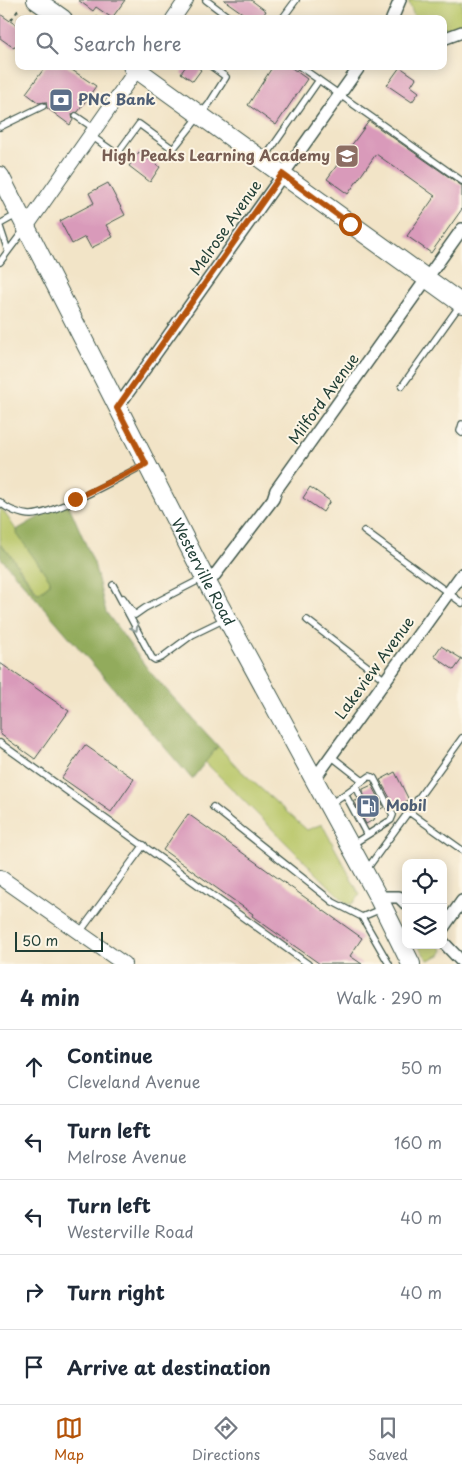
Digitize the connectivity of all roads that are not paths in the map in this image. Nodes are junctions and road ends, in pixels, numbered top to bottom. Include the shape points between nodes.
1 (36, 0) edge
2 (186, 0) edge
3 (206, 0) edge
4 (296, 0) edge
5 (400, 0) edge
6 (222, 12) junction
7 (57, 15) edge
8 (176, 15) edge
9 (220, 15) edge
10 (226, 15) edge
11 (285, 15) edge
12 (394, 15) edge
13 (462, 32) edge
14 (447, 38) edge
15 (134, 70) edge
16 (140, 70) edge
17 (216, 70) edge
18 (305, 70) edge
19 (357, 70) edge
20 (319, 80) junction
21 (340, 95) junction
22 (44, 106) dead end
23 (200, 115) junction
24 (76, 116) dead end
25 (0, 127) edge
26 (93, 132) junction
27 (262, 160) junction
28 (282, 174) junction
29 (0, 176) edge
30 (462, 181) edge
31 (23, 220) junction
32 (0, 226) edge
33 (462, 229) edge
34 (8, 251) junction
35 (0, 262) edge
36 (426, 278) junction
37 (462, 304) edge
38 (402, 386) dead end
39 (117, 408) junction
40 (462, 424) edge
41 (462, 433) edge
42 (146, 464) junction
43 (0, 502) edge
44 (364, 531) dead end
45 (462, 574) edge
46 (207, 580) junction
47 (448, 593) junction
48 (462, 603) edge
49 (227, 618) junction
50 (307, 620) dead end
51 (385, 680) junction
52 (462, 738) edge
53 (0, 743) edge
54 (331, 755) junction
55 (313, 781) junction
56 (363, 781) junction
57 (356, 786) junction
58 (345, 794) junction
59 (362, 797) dead end
60 (327, 806) junction
61 (213, 807) dead end
62 (409, 812) junction
63 (373, 820) dead end
64 (377, 828) junction
65 (367, 834) junction
66 (144, 846) junction
67 (349, 846) junction
68 (462, 850) edge
69 (364, 873) junction
70 (0, 877) edge
71 (402, 900) edge
72 (462, 901) edge
73 (381, 903) junction
74 (362, 917) junction
75 (447, 922) edge
76 (80, 933) junction
77 (447, 946) edge
78 (462, 962) edge
79 (124, 964) edge
80 (308, 964) edge
81 (389, 964) edge
82 (411, 964) edge

1 - 7 main road
2 - 8 street
3 - 6 lane
4 - 11 lane
5 - 12 street
6 - 9 lane
6 - 10 lane
13 - 14 street
15 - 26 street
16 - 23 main road
17 - 23 lane via 226,77
18 - 20 lane
19 - 21 street, Melrose Avenue
20 - 21 lane
20 - 27 lane
21 - 28 street, Melrose Avenue
21 - 30 lane
22 - 25 lane
23 - 26 lane via 174,149 139,124 117,154
23 - 27 main road
24 - 26 lane
26 - 31 street
27 - 28 main road
28 - 36 main road
28 - 39 street, Melrose Avenue
29 - 31 main road, Westerville Road
31 - 32 lane
31 - 34 lane
31 - 39 main road, Westerville Road
32 - 34 lane
33 - 36 street, Milford Avenue
34 - 35 lane
36 - 37 main road
36 - 46 street, Milford Avenue via 276,490 273,499
37 - 38 lane
39 - 42 main road, Westerville Road
40 - 41 lane
42 - 43 lane via 55,509 30,515 5,507
42 - 46 main road, Westerville Road
44 - 47 lane
45 - 47 street, Lakeview Avenue
46 - 49 main road, Westerville Road
46 -> 49 lane via 136,616 113,585 136,632 155,660 192,635
47 - 48 lane
47 - 51 street, Lakeview Avenue
49 - 55 main road, Westerville Road
50 - 51 lane
51 - 54 street, Lakeview Avenue
52 - 62 lane
53 - 66 lane
54 - 55 street, Lakeview Avenue
54 - 56 lane
55 - 60 main road, Westerville Road
56 - 57 lane
56 - 64 lane via 370,776 374,778 393,816
57 - 58 lane
57 - 59 lane
58 - 60 lane
58 - 65 lane
60 - 67 main road, Westerville Road
61 - 74 lane via 333,902
62 - 68 lane
62 - 69 lane
63 - 64 lane
64 - 65 lane
65 - 67 lane
66 - 76 lane
66 - 80 lane
67 - 69 main road, Westerville Road
69 - 73 main road, Westerville Road
70 - 76 street
71 - 73 street via 399,897
72 - 75 street
73 - 74 lane
73 - 82 main road, Westerville Road
74 - 81 lane
76 - 79 street
77 - 78 street

